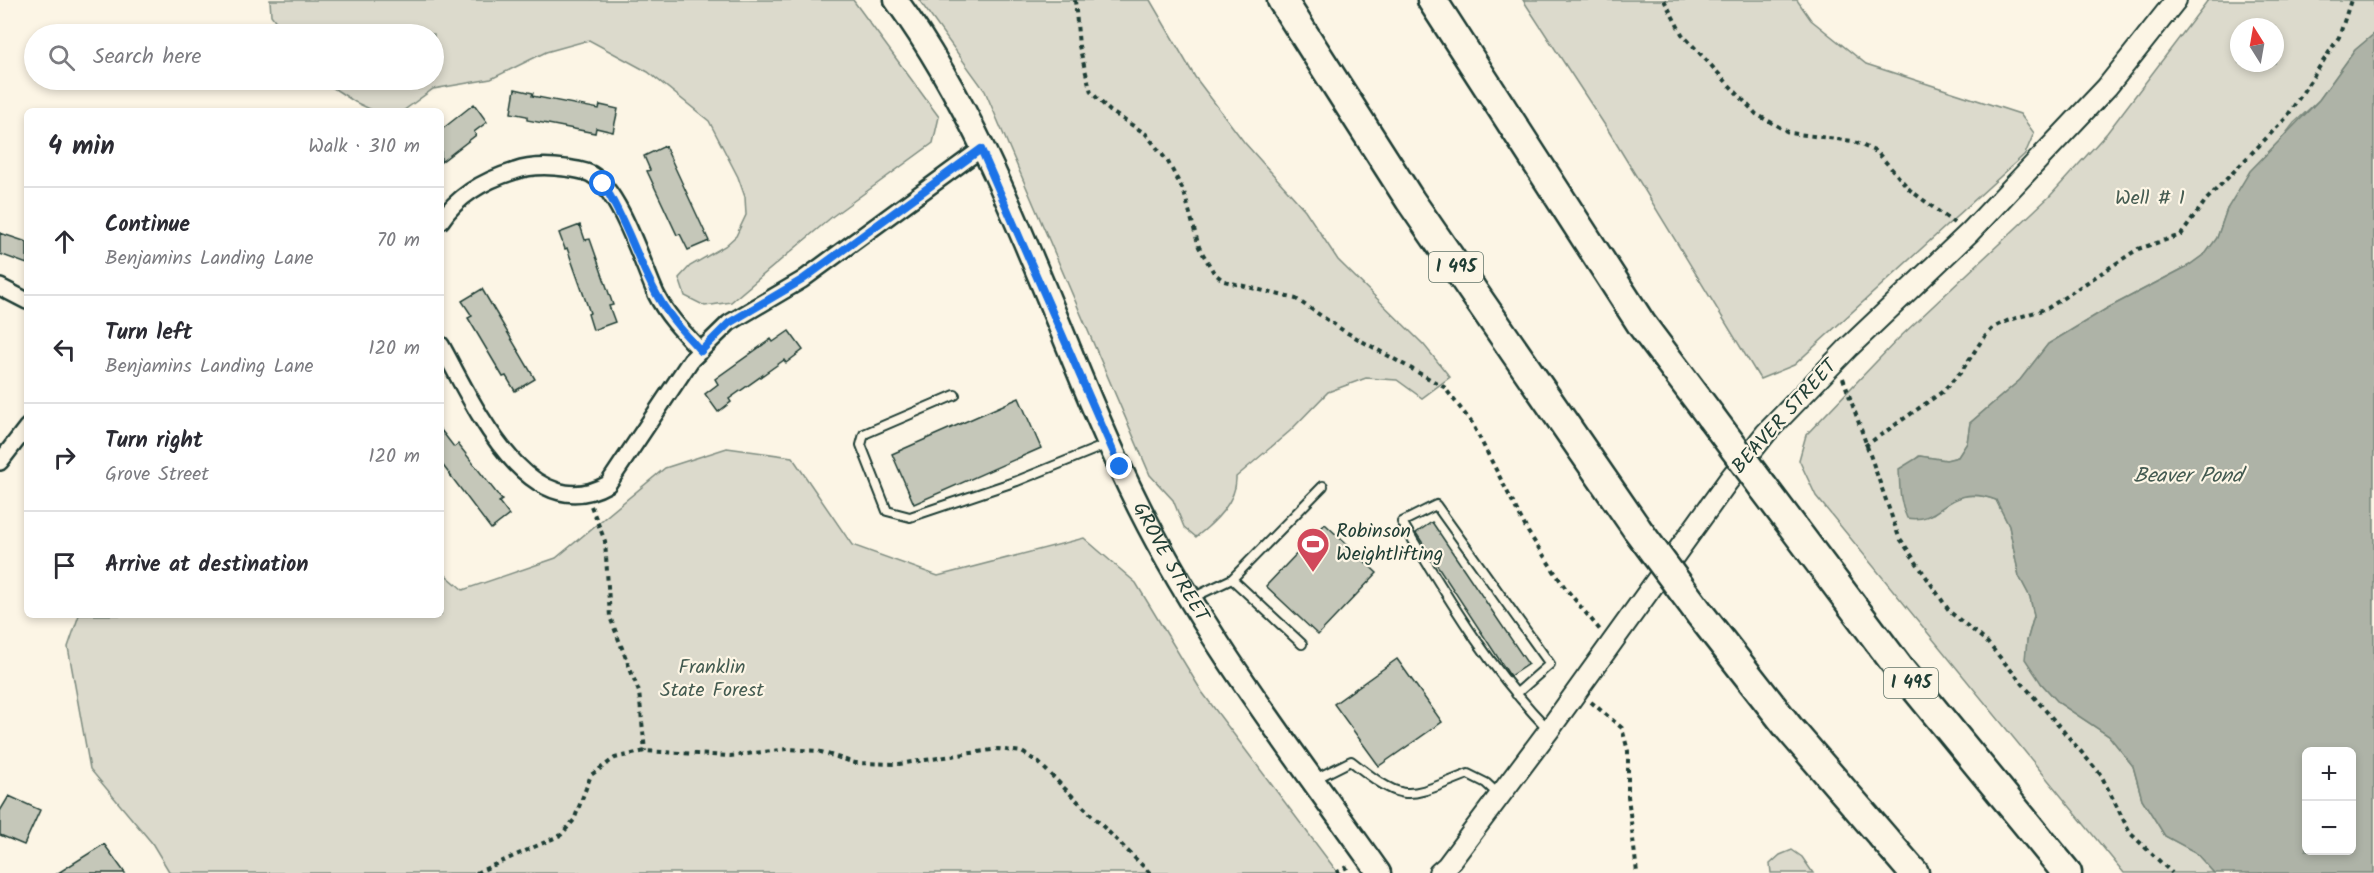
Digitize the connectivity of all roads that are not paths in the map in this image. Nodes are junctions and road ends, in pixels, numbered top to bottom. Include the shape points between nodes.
1 (896, 0) edge
2 (1282, 0) edge
3 (1432, 0) edge
4 (2176, 0) edge
5 (981, 149) junction
6 (444, 217) edge
7 (0, 287) edge
8 (24, 299) edge
9 (444, 350) edge
10 (701, 351) junction
11 (955, 395) dead end
12 (24, 431) edge
13 (1110, 444) junction
14 (0, 462) edge
15 (1323, 486) dead end
16 (1232, 579) junction
17 (1188, 600) junction
18 (1302, 644) dead end
19 (1516, 694) junction
20 (1549, 730) junction
21 (1313, 780) junction
22 (1500, 796) junction
23 (1379, 873) edge
24 (1439, 873) edge
25 (1914, 873) edge
26 (2067, 873) edge

1 - 5 main road, GROVE STREET via 948,79
2 - 25 highway, I 495, bridge via 1410,200 1637,529 1789,728
3 - 26 highway, I 495, bridge via 1642,325 1899,668
4 - 20 street, BEAVER STREET via 2107,87 1970,232 1766,433
5 - 10 street via 802,280 729,323
5 - 13 main road, GROVE STREET
6 - 10 street via 458,200 498,176 520,169 537,165 591,174 603,184 616,205 657,296
7 - 8 street
9 - 10 street via 484,422 516,464 552,492 587,495 608,484 691,360
11 - 13 lane via 864,434 861,445 887,511 910,517
12 - 14 street
13 - 17 main road, GROVE STREET
15 - 16 lane
16 - 17 lane
16 - 18 lane
17 - 21 main road, GROVE STREET
19 - 19 lane via 1478,646 1402,522 1436,505 1550,664
19 - 20 lane
20 - 22 street, BEAVER STREET
21 - 22 lane via 1351,761 1390,790 1414,795 1468,774
21 - 23 main road, GROVE STREET
22 - 24 street, BEAVER STREET

